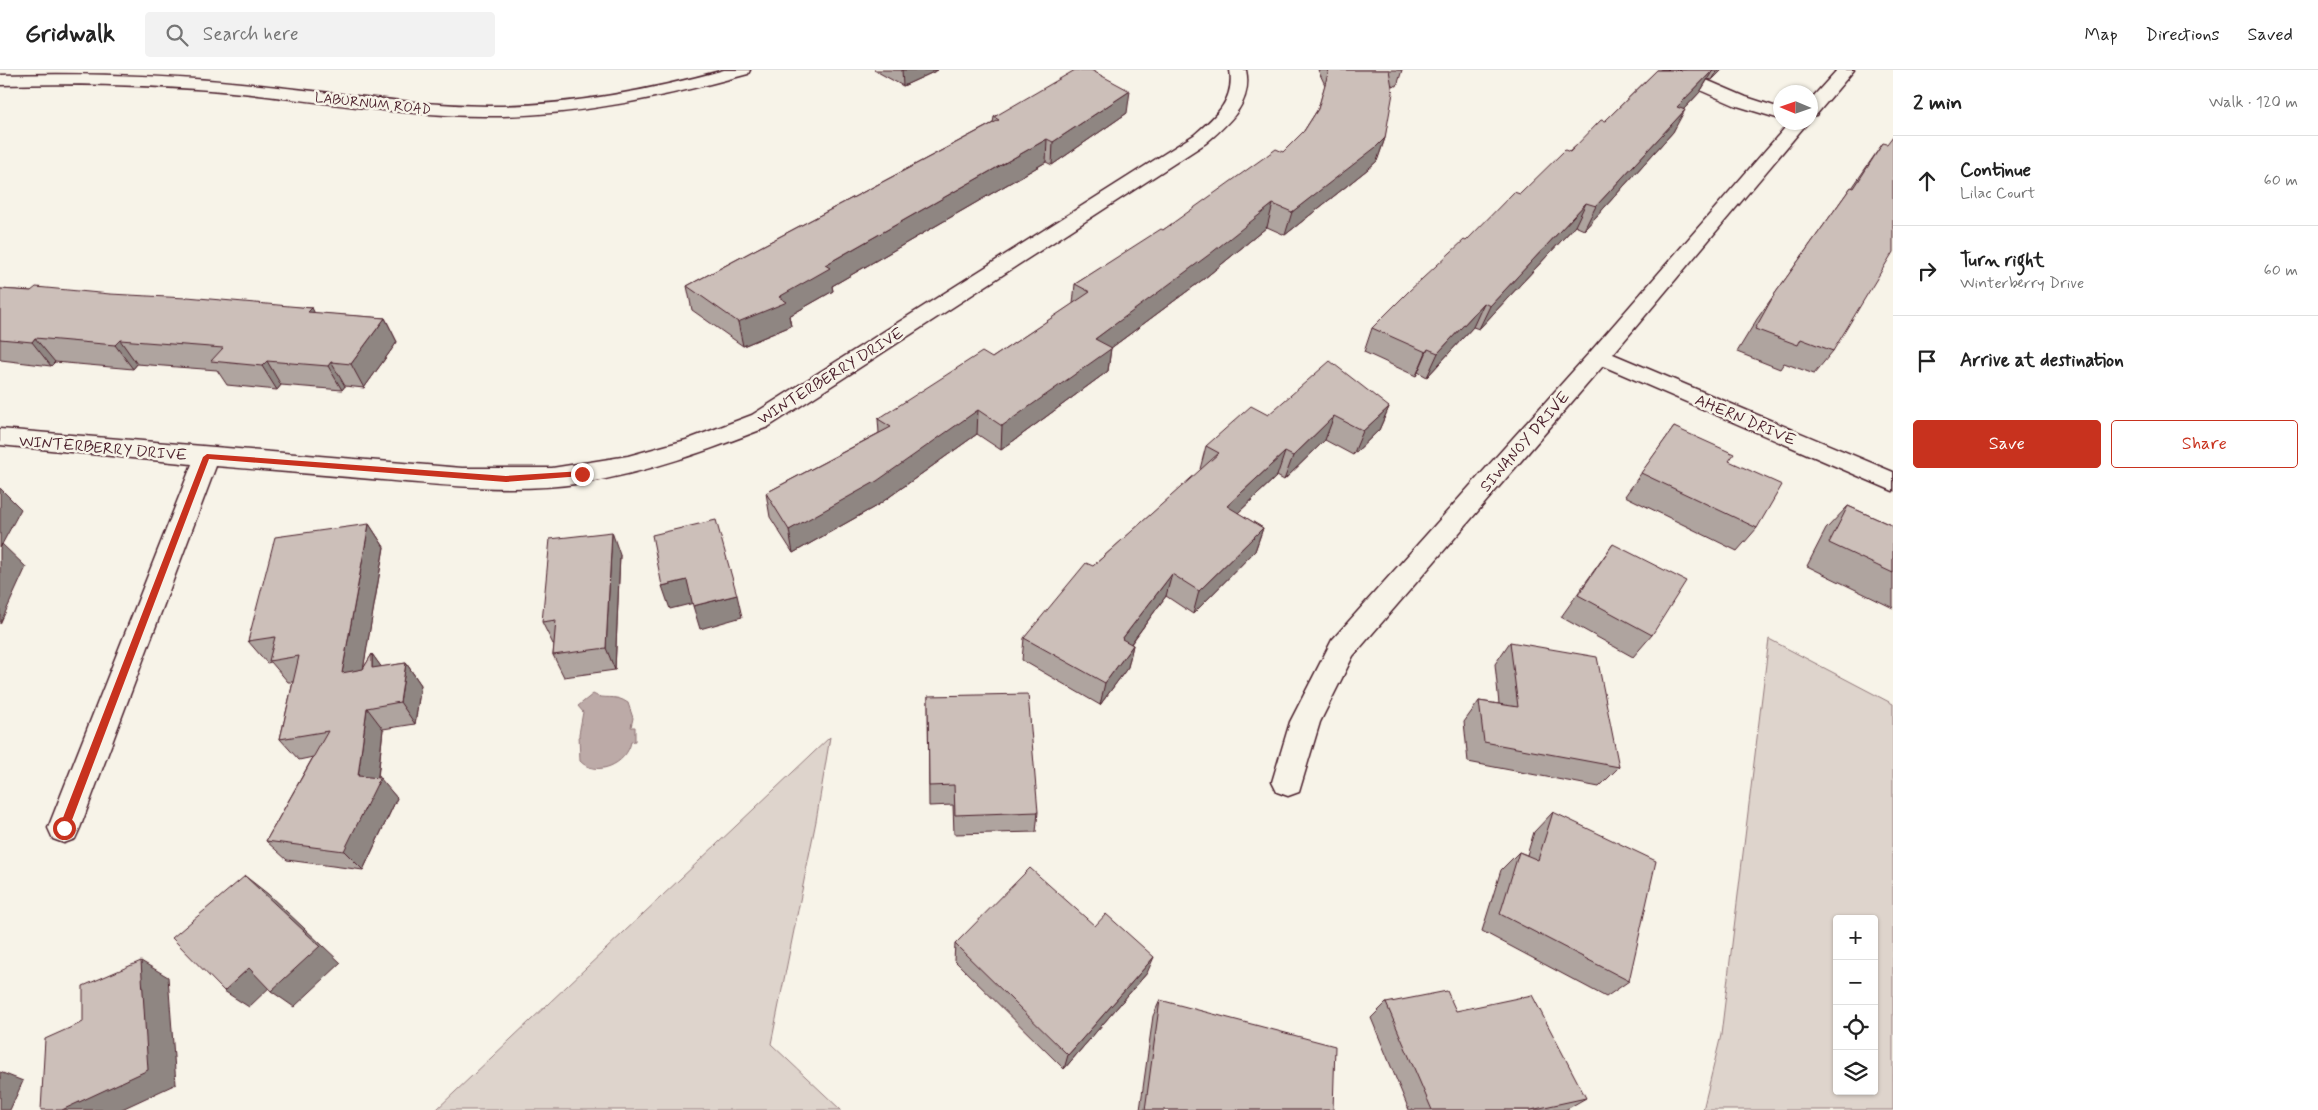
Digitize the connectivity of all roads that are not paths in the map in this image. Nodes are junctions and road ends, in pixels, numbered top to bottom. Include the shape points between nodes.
1 (742, 70) edge
2 (1238, 70) edge
3 (1669, 70) edge
4 (1846, 70) edge
5 (40, 75) edge
6 (0, 80) edge
7 (1818, 102) edge
8 (1773, 112) edge
9 (1793, 130) edge
10 (1599, 356) junction
11 (0, 437) edge
12 (207, 457) junction
13 (1893, 482) edge
14 (1288, 782) dead end
15 (64, 828) dead end

1 - 5 street, LABURNUM ROAD via 634,98 561,108 491,111 432,110 207,85
2 - 12 street, WINTERBERRY DRIVE via 1239,94 1228,115 1200,139 760,421 693,447 582,474 506,479
3 - 8 street
4 - 7 street
5 - 6 street, LABURNUM ROAD
9 - 10 street, SIWANOY DRIVE
10 - 13 street, AHERN DRIVE
10 - 14 street, SIWANOY DRIVE via 1342,648 1305,722
11 - 12 street, WINTERBERRY DRIVE
12 - 15 street

